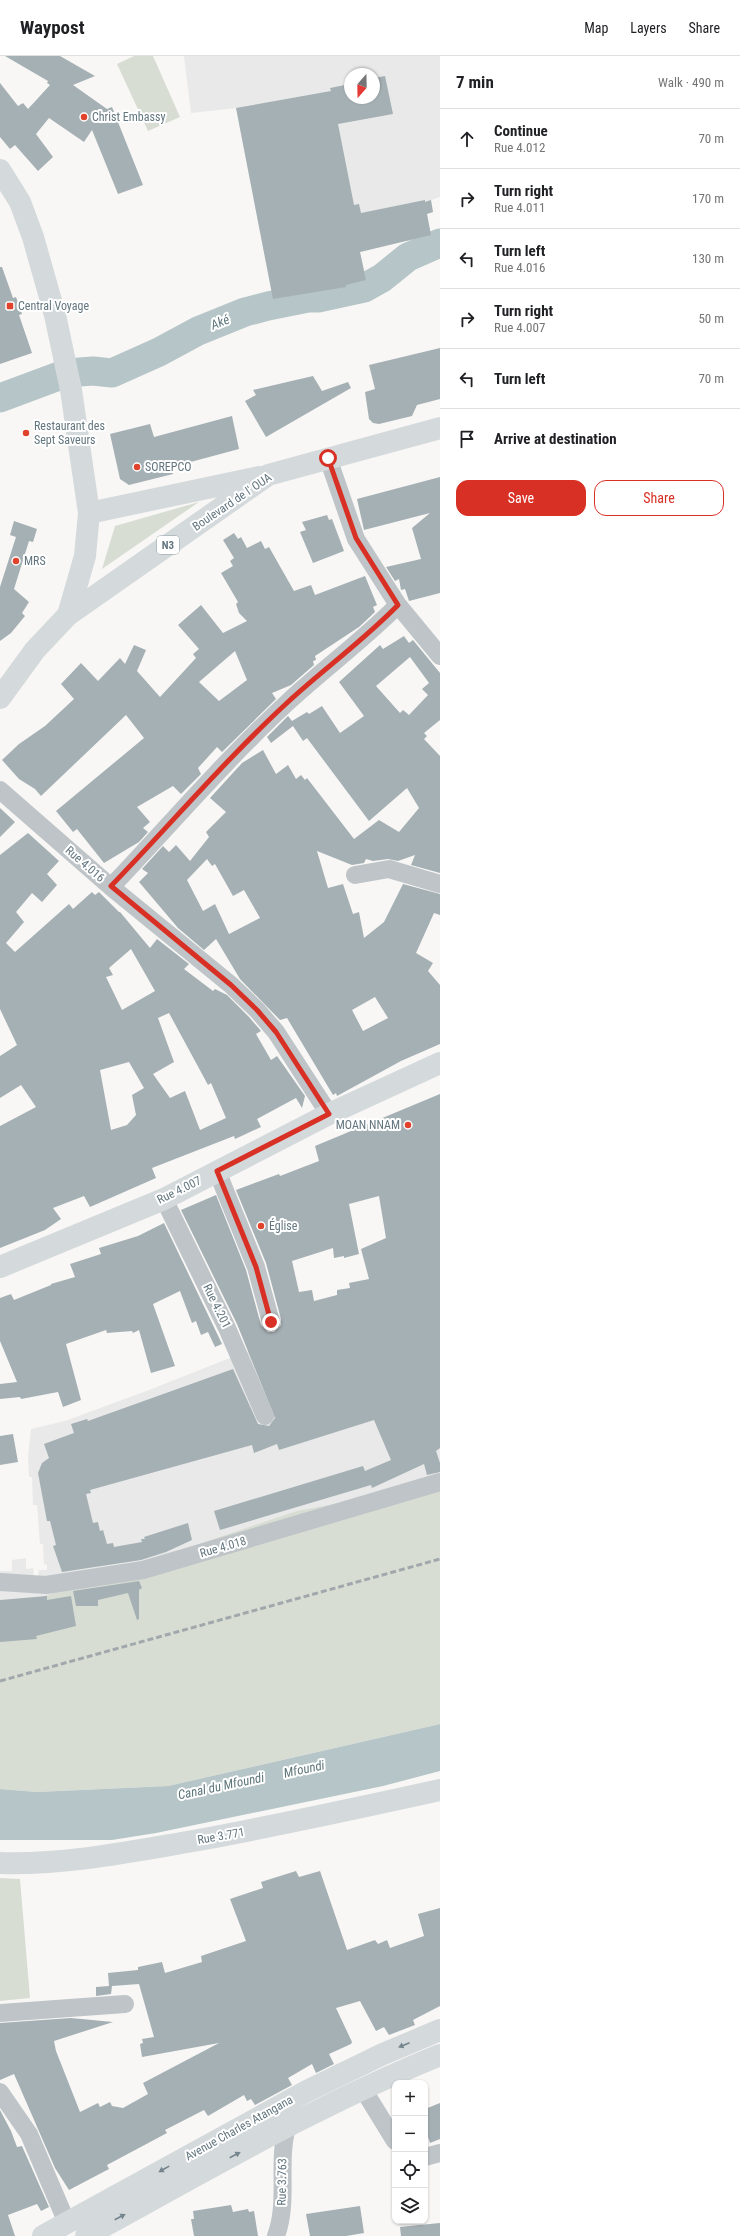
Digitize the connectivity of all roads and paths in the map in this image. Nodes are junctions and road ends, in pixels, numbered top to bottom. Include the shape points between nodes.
1 (0, 170) edge
2 (440, 428) edge
3 (328, 458) junction
4 (268, 475) junction
5 (89, 513) junction
6 (398, 605) junction
7 (68, 615) junction
8 (440, 656) edge
9 (0, 698) edge
10 (0, 790) edge
11 (355, 875) dead end
12 (440, 884) edge
13 (111, 886) junction
14 (440, 1063) edge
15 (329, 1114) junction
16 (217, 1171) junction
17 (164, 1198) junction
18 (0, 1267) edge
19 (271, 1322) dead end
20 (264, 1416) dead end
21 (440, 1482) edge
22 (0, 1582) edge
23 (440, 1790) edge
24 (0, 1863) edge
25 (125, 2004) dead end
26 (0, 2013) edge
27 (440, 2030) edge
28 (440, 2055) edge
29 (362, 2089) junction
30 (0, 2092) edge
31 (287, 2127) junction
32 (392, 2136) edge
33 (440, 2153) edge
34 (428, 2156) edge
35 (67, 2222) junction
36 (44, 2236) edge
37 (86, 2236) edge
38 (276, 2236) edge

1 - 5 main road via 20,202 33,237 55,315 71,390
2 - 3 main road, Boulevard de l' OUA / N3
3 - 4 main road, Boulevard de l' OUA / N3
3 - 6 street via 356,538
4 - 5 main road
4 - 7 main road, Boulevard de l' OUA / N3
5 - 7 main road via 85,556
6 - 8 street
6 - 13 street via 370,633 289,700 218,770
7 - 9 main road, N3 via 35,650
10 - 13 street, Rue 4.016
11 - 12 street via 389,869
13 - 15 street, Rue 4.016 via 231,985 257,1010 276,1032
14 - 15 main road, Rue 4.007
15 - 16 main road, Rue 4.007
16 - 17 main road, Rue 4.007
16 - 19 street via 256,1267
17 - 18 main road, Rue 4.007
17 - 20 street, Rue 4.201 via 228,1328
21 - 22 street, Rue 4.018 via 143,1570 46,1585
23 - 24 main road, Rue 3.771 via 295,1822 114,1855 20,1864
25 - 26 street
27 -> 35 main road, Avenue Charles Atangana via 307,2091
28 - 29 main road, Avenue Charles Atangana
29 - 31 main road, Avenue Charles Atangana
29 - 32 street
30 - 35 street via 29,2134
37 -> 31 main road, Avenue Charles Atangana
31 - 38 street, Rue 3.763 via 282,2158 283,2202
33 - 34 street
35 - 36 main road, Avenue Charles Atangana

